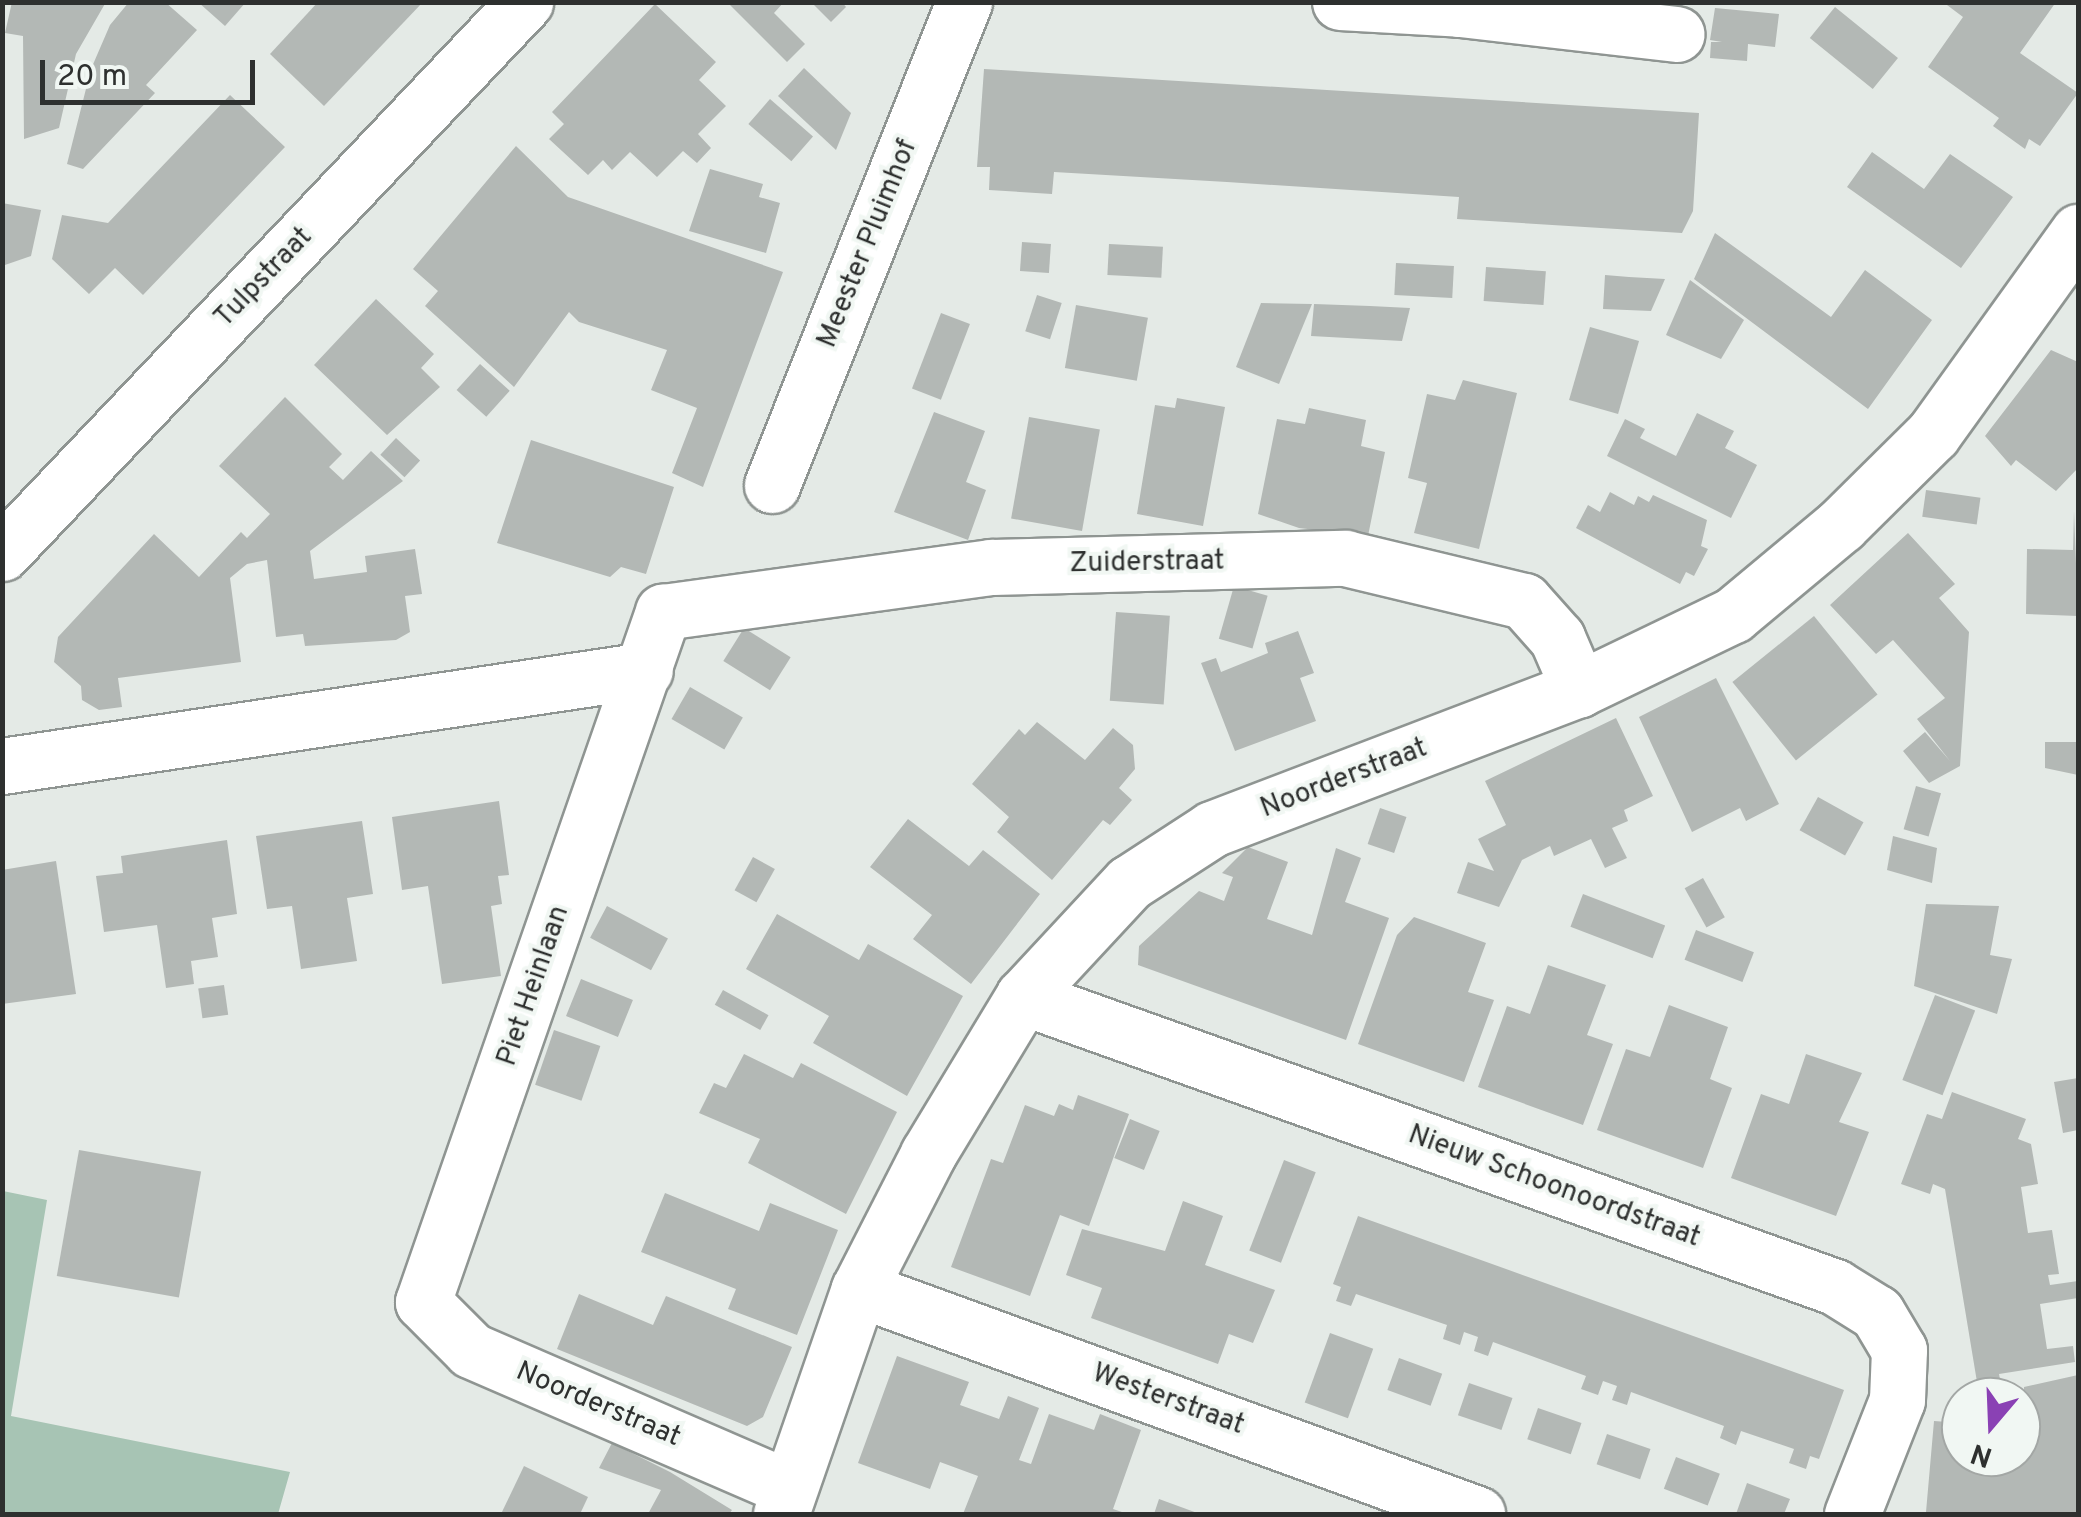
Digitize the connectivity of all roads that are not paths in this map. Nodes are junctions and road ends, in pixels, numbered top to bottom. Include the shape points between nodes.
1 (525, 2) edge
2 (964, 2) edge
3 (1340, 2) edge
4 (1460, 6) edge
5 (1676, 34) dead end
6 (2078, 232) edge
7 (772, 485) dead end
8 (2, 553) edge
9 (663, 612) joint
10 (645, 670) junction
11 (1579, 689) junction
12 (2, 766) edge
13 (1023, 997) junction
14 (859, 1289) junction
15 (423, 1302) joint
16 (784, 1500) edge
17 (1477, 1514) edge
18 (1852, 1514) edge

1 - 8 street, Tulpstraat
2 - 7 street, Meester Pluimhof
3 - 4 street
4 - 5 street
6 - 11 street, Noorderstraat via 1933,434 1841,525 1733,615
9 - 10 street, Piet Heinlaan
9 - 11 street, Zuiderstraat via 991,567 1346,558 1524,600 1557,638
10 - 12 street
10 - 15 street, Piet Heinlaan
11 - 13 street, Noorderstraat via 1212,829 1129,882
13 - 14 street, Noorderstraat via 928,1154
13 - 18 street, Nieuw Schoonoordstraat via 1835,1287 1876,1313 1899,1350 1897,1400
14 - 16 street, Noorderstraat
14 - 17 street, Westerstraat
15 - 16 street, Noorderstraat via 472,1350

